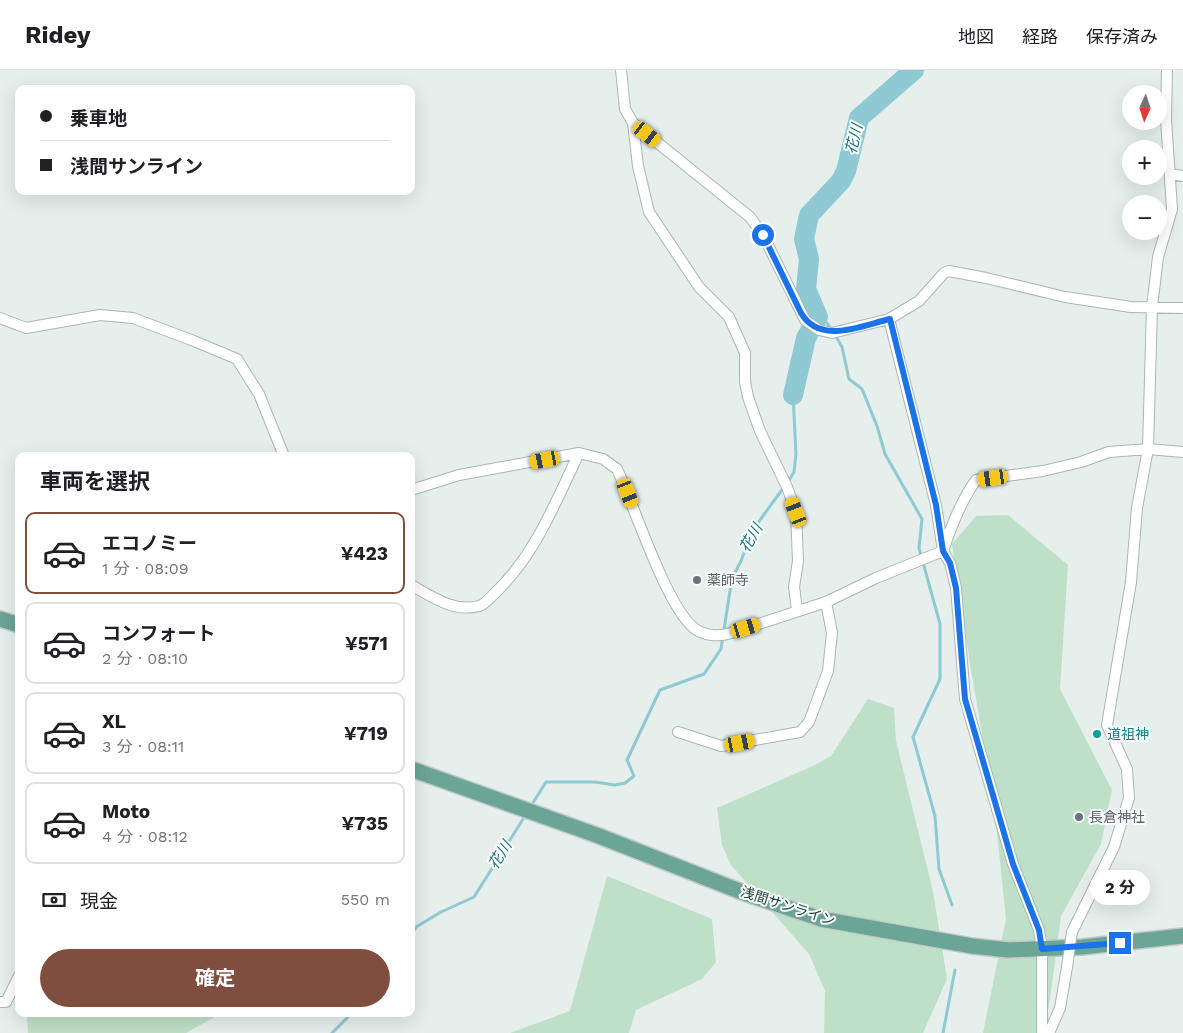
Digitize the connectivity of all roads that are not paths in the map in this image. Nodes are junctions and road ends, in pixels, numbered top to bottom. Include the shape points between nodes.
1 (621, 70) edge
2 (1167, 70) edge
3 (633, 124) junction
4 (1170, 174) junction
5 (1183, 176) edge
6 (1152, 307) junction
7 (1183, 308) edge
8 (0, 318) edge
9 (890, 319) junction
10 (1148, 449) junction
11 (282, 452) edge
12 (1183, 452) edge
13 (580, 453) junction
14 (415, 489) edge
15 (943, 551) junction
16 (415, 587) edge
17 (826, 602) junction
18 (797, 610) junction
19 (0, 619) edge
20 (15, 624) edge
21 (678, 732) dead end
22 (415, 770) edge
23 (1183, 936) edge
24 (1042, 949) junction
25 (15, 984) edge
26 (0, 1002) edge
27 (1042, 1033) edge
28 (1049, 1033) edge

1 - 3 street via 625,109
2 - 4 street
3 - 9 street via 750,217 763,235 801,313 810,324 832,333
3 - 18 street via 638,166 649,212 699,287 729,317 745,353 748,397 796,512 798,560 794,587
4 - 5 street
4 - 6 street via 1172,209 1158,256
6 - 7 street
6 - 9 street via 1065,297 949,271 919,301
6 - 10 street
8 - 11 street via 26,328 100,315 133,318 237,359 259,394
9 - 15 street via 936,505
10 - 12 street
10 - 15 street via 1109,452 1043,471 976,480 951,526
10 - 28 street, bridge via 1137,508 1131,582 1107,725 1127,769 1130,798 1114,847 1072,932 1060,1008
13 - 14 street via 459,475
13 - 16 street via 535,544 504,584 481,606 469,608 446,604
13 - 18 street via 603,459 618,469 665,584 694,628 724,635
15 - 17 street
15 - 24 street via 950,563 956,588 965,699 1013,864 1039,930
17 - 18 street
17 - 21 street via 832,633 828,671 809,722 800,732 721,746
19 - 20 main road
22 - 24 main road, 浅間サンライン via 821,919 972,946
23 - 24 main road, 浅間サンライン
24 - 27 street
25 - 26 street via 6,1002

